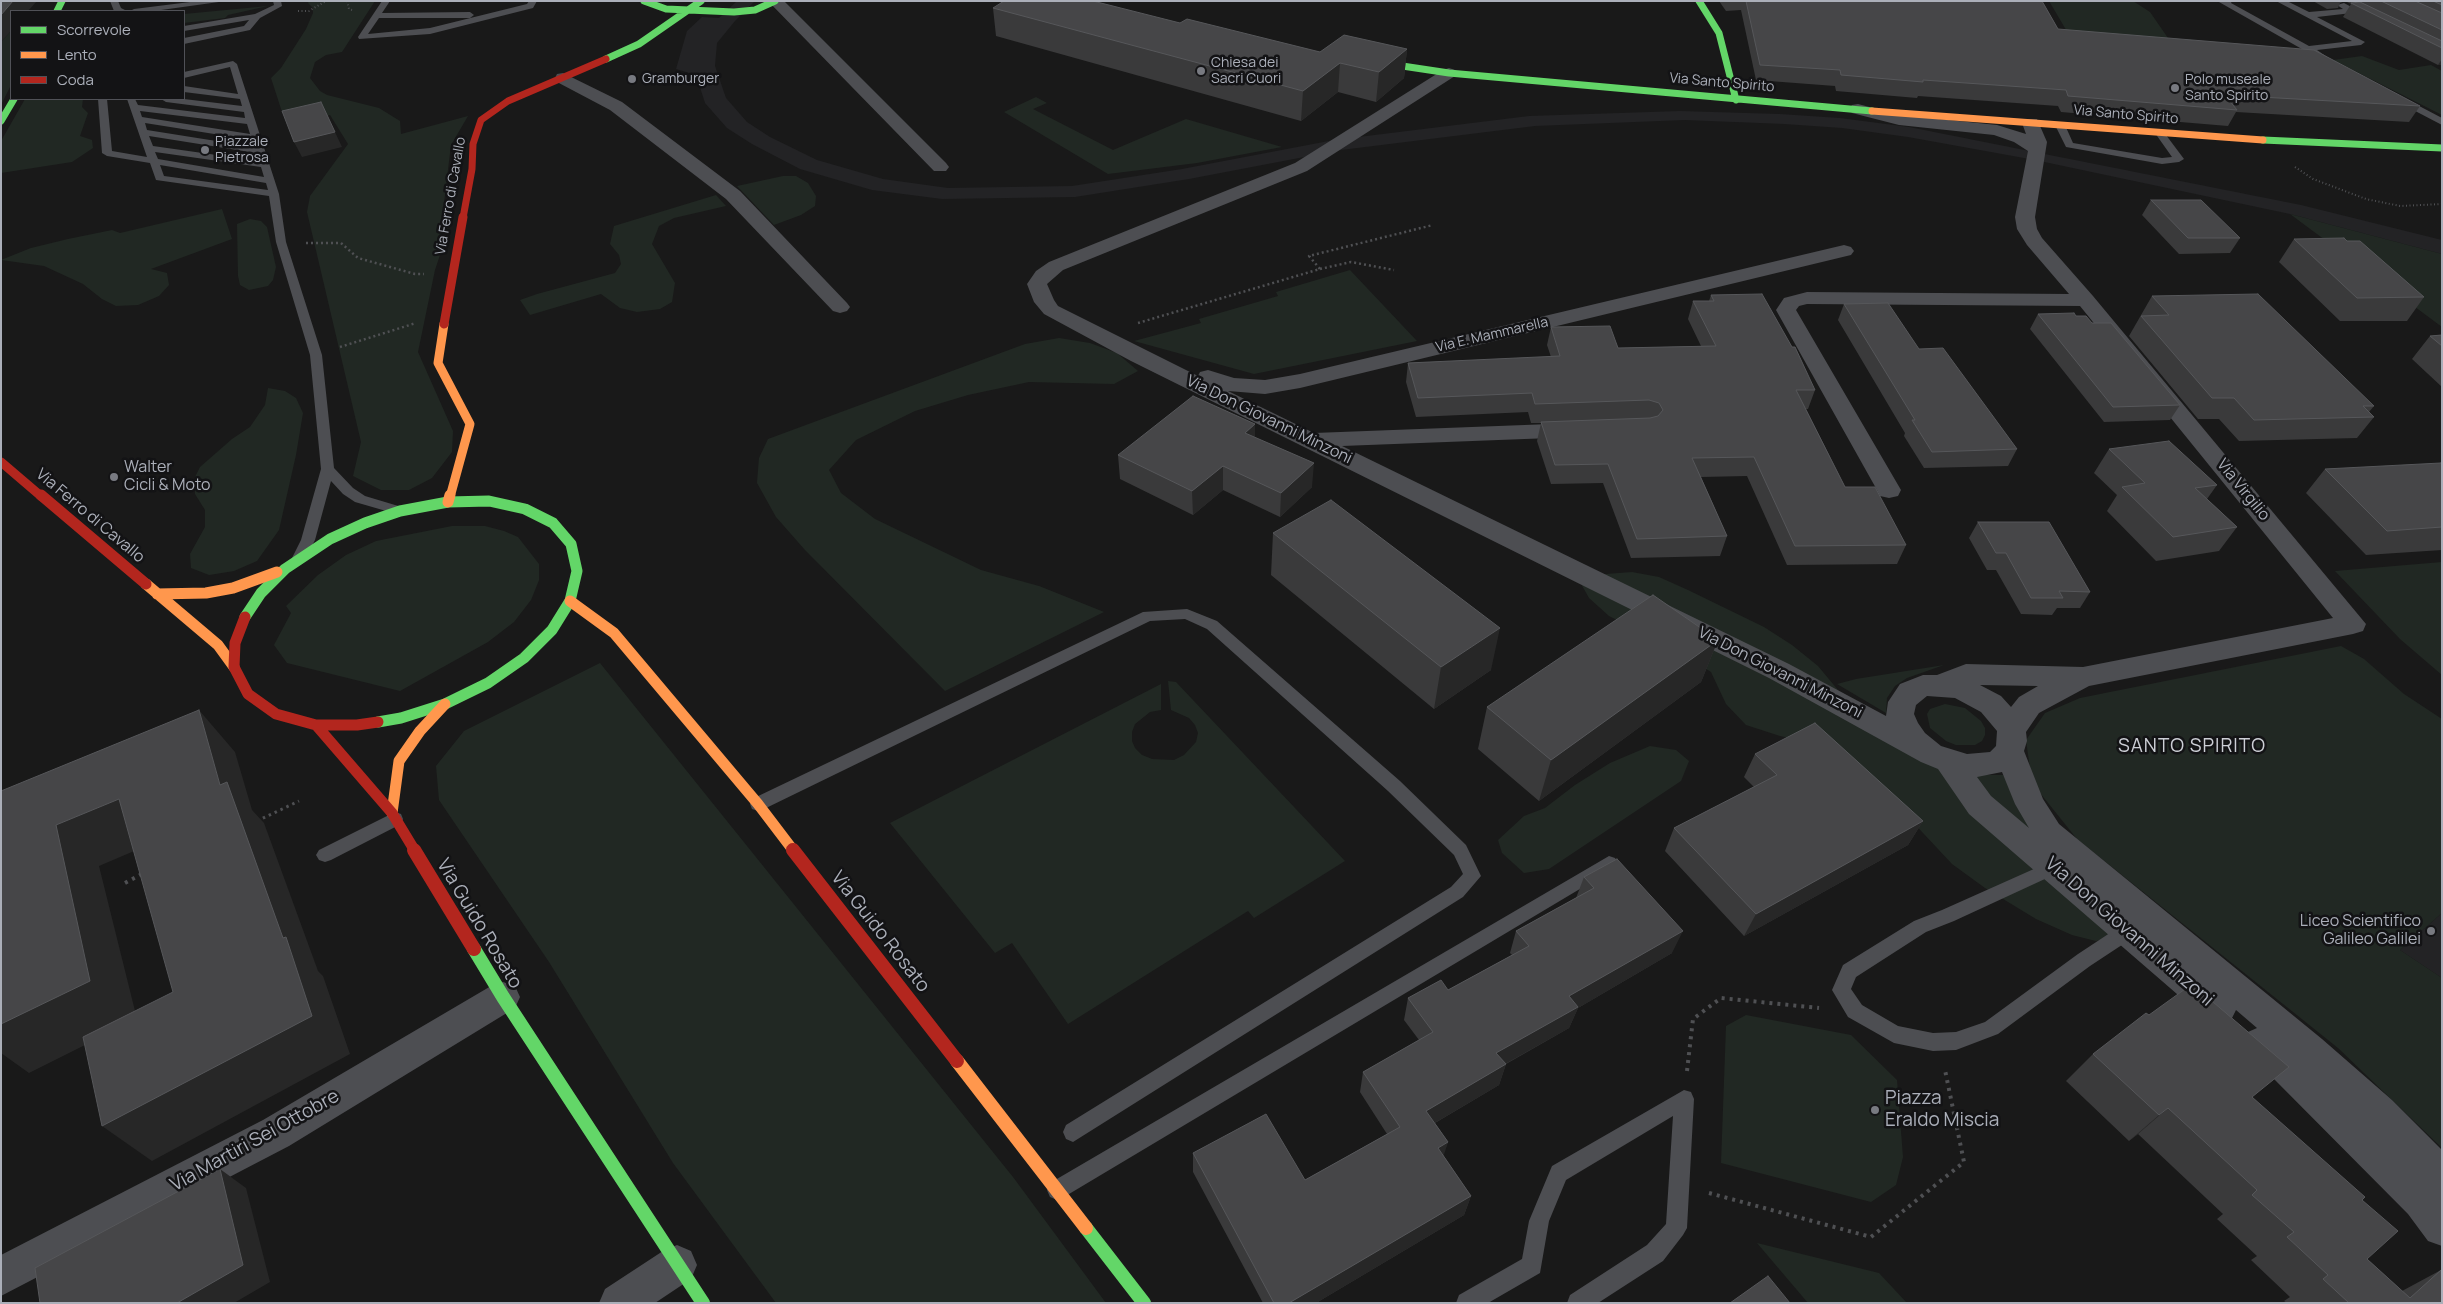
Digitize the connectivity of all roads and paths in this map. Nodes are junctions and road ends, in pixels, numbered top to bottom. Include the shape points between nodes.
1 (222, 1) edge
2 (277, 1) edge
3 (326, 1) edge
4 (386, 1) edge
5 (532, 1) edge
6 (701, 1) edge
7 (775, 1) edge
8 (1700, 1) edge
9 (2228, 1) edge
10 (2280, 1) edge
11 (644, 4) edge
12 (2341, 5) dead end
13 (143, 10) edge
14 (2352, 10) junction
15 (310, 11) dead end
16 (690, 11) junction
17 (2307, 15) junction
18 (257, 16) junction
19 (376, 16) junction
20 (2369, 17) edge
21 (479, 18) junction
22 (185, 28) edge
23 (644, 30) dead end
24 (185, 41) edge
25 (639, 44) junction
26 (2308, 49) junction
27 (1355, 59) edge
28 (2333, 62) edge
29 (1449, 73) junction
30 (185, 75) edge
31 (563, 78) junction
32 (185, 89) edge
33 (2391, 95) edge
34 (243, 97) junction
35 (13, 100) edge
36 (102, 100) edge
37 (155, 100) edge
38 (173, 100) edge
39 (1736, 100) junction
40 (132, 104) edge
41 (1858, 109) junction
42 (247, 110) junction
43 (138, 119) junction
44 (1, 121) edge
45 (250, 122) junction
46 (2442, 122) edge
47 (2031, 123) junction
48 (2060, 125) junction
49 (143, 132) junction
50 (2160, 133) junction
51 (256, 138) junction
52 (2262, 140) junction
53 (149, 148) junction
54 (2442, 148) edge
55 (2037, 149) junction
56 (260, 151) junction
57 (154, 162) junction
58 (264, 165) junction
59 (940, 167) dead end
60 (270, 181) junction
61 (274, 194) junction
62 (2442, 204) edge
63 (1433, 225) dead end
64 (281, 242) junction
65 (1844, 251) dead end
66 (1320, 269) junction
67 (1394, 270) dead end
68 (452, 272) junction
69 (2086, 300) junction
70 (840, 307) dead end
71 (444, 314) junction
72 (1099, 335) junction
73 (316, 354) junction
74 (1139, 356) junction
75 (1594, 430) edge
76 (1308, 440) junction
77 (1, 462) edge
78 (328, 468) junction
79 (1890, 490) dead end
80 (448, 502) junction
81 (400, 511) junction
82 (299, 558) junction
83 (285, 569) junction
84 (157, 594) junction
85 (570, 601) junction
86 (234, 667) junction
87 (2083, 677) junction
88 (1940, 685) junction
89 (445, 704) junction
90 (316, 725) junction
91 (2010, 740) junction
92 (1940, 757) junction
93 (299, 800) dead end
94 (758, 804) junction
95 (393, 816) junction
96 (256, 821) dead end
97 (325, 855) dead end
98 (1609, 863) edge
99 (2054, 867) junction
100 (151, 870) edge
101 (125, 882) dead end
102 (2128, 931) junction
103 (503, 998) junction
104 (1855, 1011) junction
105 (1940, 1041) junction
106 (1684, 1099) junction
107 (1073, 1132) dead end
108 (2442, 1177) edge
109 (1679, 1186) junction
110 (1057, 1190) junction
111 (2442, 1227) edge
112 (677, 1265) junction
113 (1, 1276) edge
114 (619, 1303) edge
115 (703, 1303) edge
116 (1144, 1303) edge
117 (1467, 1303) edge
118 (1578, 1303) edge

1 - 13 lane
2 - 18 lane via 278,6
3 - 15 path
4 - 19 lane
5 - 21 lane via 530,6
6 - 16 street, Via Ferro di Cavallo
7 - 16 street via 744,12
7 - 59 street
8 - 39 street via 1719,32
9 - 26 lane via 2223,2
10 - 17 lane
11 - 16 street
12 - 14 lane
14 - 17 lane
14 - 20 lane
16 - 25 street, Via Ferro di Cavallo
17 - 26 lane via 2361,42
18 - 22 lane
18 - 24 lane via 247,28
19 - 21 lane via 474,15
19 - 21 lane via 362,37 430,31
23 - 25 street
25 - 31 street, Via Ferro di Cavallo
26 - 28 lane
27 - 29 street, Via Santo Spirito
29 - 39 street, Via Santo Spirito
29 - 72 street, Via Don Giovanni Minzoni via 1301,167 1077,256 1043,275 1037,284 1051,310
30 - 34 lane via 233,64
31 - 68 street, Via Ferro di Cavallo via 508,101 481,120 473,144 464,222
31 - 70 street via 616,106 733,195
32 - 34 lane
33 - 46 lane
34 - 42 lane
35 - 44 street
36 - 57 lane via 108,153
37 - 40 lane
38 - 42 lane
39 - 41 street, Via Santo Spirito
40 - 43 lane
40 - 45 lane
41 - 47 street, Via Santo Spirito
41 - 55 street via 1899,120 1997,130 2020,138
42 - 45 lane
43 - 49 lane
43 - 51 lane
45 - 51 lane
47 - 48 street, Via Santo Spirito
47 - 55 street, Via Virgilio via 2038,142
48 - 50 street, Via Santo Spirito
48 - 50 lane via 2068,144 2162,161 2179,159
49 - 53 lane
49 - 56 lane
50 - 52 street, Via Santo Spirito
51 - 56 lane
52 - 54 street, Via Santo Spirito
52 - 62 path via 2284,160 2313,179 2345,192 2400,206
53 - 57 lane
53 - 58 lane
55 - 69 street, Via Virgilio via 2027,200 2026,229
56 - 58 lane
57 - 60 lane
57 - 61 lane via 160,178
58 - 60 lane
60 - 61 lane
61 - 64 lane
63 - 66 path via 1309,256
64 - 68 path via 341,243 358,258 415,274
64 - 73 lane
65 - 74 street, Via E. Mammarella via 1265,387 1231,385
66 - 67 path via 1351,262
66 - 72 path
68 - 71 street, Via Ferro di Cavallo
69 - 79 street via 1807,298 1791,302 1786,310
69 - 87 street, Via Virgilio via 2353,624
71 - 73 path
71 - 80 street, Via Ferro di Cavallo via 438,362 470,424
72 - 74 street, Via Don Giovanni Minzoni
73 - 78 lane
74 - 76 street, Via Don Giovanni Minzoni
75 - 76 street
76 - 92 street, Via Don Giovanni Minzoni via 1779,671
77 - 84 street, Via Ferro di Cavallo
78 - 81 lane via 348,491 360,499
78 - 82 lane via 308,540
80 - 81 street
80 - 85 street via 490,501 525,509 553,523 571,544 577,571
81 - 82 street via 330,539
82 - 83 street
83 - 84 street via 260,580 206,593
83 - 86 street via 261,593 244,618 235,643
84 - 86 street, Via Ferro di Cavallo via 218,645
85 - 89 street via 552,630 524,658 488,684
85 - 94 street, Via Guido Rosato via 614,633
86 - 90 street, Via Ferro di Cavallo via 248,694 276,714
87 - 88 street, Via Virgilio via 1966,674
87 - 91 street, Via Virgilio via 2030,705
88 - 91 street, Via Don Giovanni Minzoni via 1975,694 1991,704 2003,716
88 - 92 street, Via Don Giovanni Minzoni via 1923,686 1910,692 1902,702 1900,714 1915,742
89 - 90 street, Via Ferro di Cavallo via 401,718 357,725
89 - 95 street via 399,761
90 - 95 street, Via Guido Rosato
91 - 92 street, Via Don Giovanni Minzoni via 2000,761 1985,765 1967,766
91 - 108 street, Via Don Giovanni Minzoni via 2030,804 2048,833 2317,1057 2379,1112
92 - 99 street, Via Don Giovanni Minzoni via 1980,805
93 - 96 path
94 - 107 lane via 1148,616 1187,614 1212,625 1394,786 1460,850 1472,876 1457,892
94 - 110 street, Via Guido Rosato
95 - 97 lane
95 - 103 street, Via Guido Rosato
98 - 110 lane
99 - 102 street, Via Don Giovanni Minzoni
99 - 104 lane via 1920,926 1849,971 1841,990
100 - 101 path
102 - 105 lane via 1990,1028 1956,1041
102 - 111 street, Via Don Giovanni Minzoni via 2286,1066
103 - 112 street, Via Guido Rosato
103 - 113 street, Via Martiri Sei Ottobre via 276,1132
104 - 105 lane via 1894,1034
104 - 106 path via 1721,998 1693,1020
105 - 109 path via 1964,1162 1871,1237
106 - 109 lane
106 - 117 lane via 1559,1173 1539,1221 1532,1265
109 - 118 lane via 1676,1228 1655,1252
110 - 116 street, Via Guido Rosato
112 - 114 street
112 - 115 street, Via Guido Rosato

